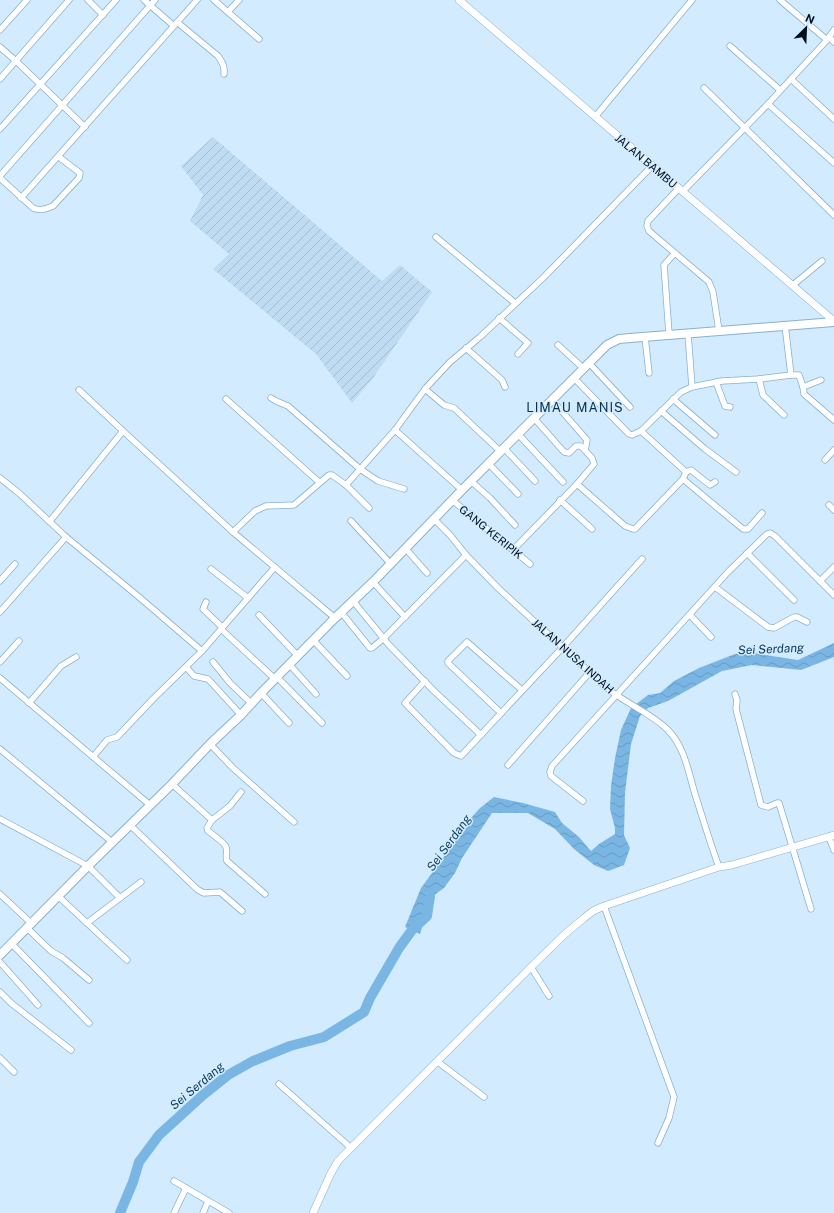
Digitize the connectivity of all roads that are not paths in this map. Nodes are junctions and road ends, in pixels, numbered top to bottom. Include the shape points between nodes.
1 (27, 0) edge
2 (69, 0) edge
3 (88, 0) edge
4 (116, 0) edge
5 (144, 0) edge
6 (156, 0) edge
7 (197, 0) edge
8 (214, 0) edge
9 (239, 0) edge
10 (459, 0) edge
11 (692, 0) edge
12 (780, 0) edge
13 (150, 6) junction
14 (228, 12) junction
15 (103, 15) junction
16 (176, 24) junction
17 (0, 30) edge
18 (834, 30) edge
19 (259, 39) dead end
20 (828, 39) junction
21 (834, 42) edge
22 (730, 46) dead end
23 (0, 47) edge
24 (16, 61) junction
25 (224, 74) dead end
26 (0, 79) edge
27 (791, 79) junction
28 (40, 84) junction
29 (704, 88) dead end
30 (780, 90) junction
31 (768, 104) junction
32 (63, 106) junction
33 (595, 117) junction
34 (834, 119) edge
35 (85, 126) junction
36 (744, 128) junction
37 (0, 130) edge
38 (59, 157) junction
39 (834, 163) edge
40 (652, 166) junction
41 (0, 177) edge
42 (681, 190) junction
43 (21, 198) junction
44 (834, 215) edge
45 (436, 236) dead end
46 (675, 253) junction
47 (822, 261) dead end
48 (793, 285) junction
49 (515, 303) junction
50 (499, 318) junction
51 (834, 321) edge
52 (785, 325) junction
53 (719, 331) junction
54 (669, 334) junction
55 (688, 334) junction
56 (645, 337) junction
57 (558, 345) dead end
58 (466, 348) junction
59 (518, 354) dead end
60 (586, 365) junction
61 (649, 373) dead end
62 (792, 375) junction
63 (574, 378) junction
64 (759, 379) junction
65 (821, 380) dead end
66 (716, 382) junction
67 (505, 387) dead end
68 (692, 387) junction
69 (803, 388) junction
70 (425, 389) junction
71 (79, 390) dead end
72 (271, 398) dead end
73 (226, 399) dead end
74 (673, 399) junction
75 (552, 400) junction
76 (630, 407) dead end
77 (730, 407) dead end
78 (661, 411) junction
79 (784, 415) dead end
80 (534, 418) junction
81 (834, 420) edge
82 (394, 430) junction
83 (123, 431) junction
84 (641, 431) junction
85 (518, 434) junction
86 (715, 435) dead end
87 (502, 450) junction
88 (585, 450) junction
89 (834, 450) edge
90 (825, 460) dead end
91 (489, 464) junction
92 (360, 469) junction
93 (686, 472) junction
94 (736, 472) dead end
95 (0, 478) edge
96 (683, 480) junction
97 (535, 481) dead end
98 (320, 482) junction
99 (472, 482) junction
100 (563, 482) dead end
101 (715, 482) dead end
102 (576, 484) junction
103 (346, 485) junction
104 (404, 489) dead end
105 (462, 490) junction
106 (518, 494) dead end
107 (452, 500) junction
108 (560, 500) junction
109 (829, 505) dead end
110 (369, 508) dead end
111 (834, 510) edge
112 (762, 513) dead end
113 (434, 519) junction
114 (50, 521) junction
115 (351, 521) dead end
116 (515, 526) dead end
117 (592, 530) dead end
118 (233, 532) junction
119 (66, 537) junction
120 (406, 549) junction
121 (513, 550) junction
122 (747, 553) junction
123 (466, 555) junction
124 (642, 559) dead end
125 (390, 563) junction
126 (15, 564) dead end
127 (530, 564) dead end
128 (275, 567) junction
129 (834, 567) edge
130 (211, 569) dead end
131 (427, 573) dead end
132 (0, 581) edge
133 (820, 581) junction
134 (373, 582) junction
135 (715, 587) junction
136 (834, 595) edge
137 (248, 598) junction
138 (794, 600) dead end
139 (353, 601) junction
140 (206, 602) dead end
141 (0, 612) edge
142 (259, 615) dead end
143 (338, 615) junction
144 (690, 615) junction
145 (405, 617) junction
146 (807, 622) dead end
147 (222, 628) junction
148 (711, 637) dead end
149 (384, 638) junction
150 (313, 640) junction
151 (19, 642) dead end
152 (563, 647) junction
153 (202, 652) junction
154 (298, 656) junction
155 (76, 657) dead end
156 (0, 662) edge
157 (213, 662) dead end
158 (289, 664) junction
159 (186, 667) junction
160 (590, 672) junction
161 (347, 676) dead end
162 (0, 678) edge
163 (276, 678) junction
164 (425, 681) junction
165 (522, 690) junction
166 (261, 692) junction
167 (316, 694) dead end
168 (735, 694) dead end
169 (620, 697) junction
170 (29, 703) junction
171 (251, 704) junction
172 (501, 712) junction
173 (240, 715) junction
174 (289, 723) dead end
175 (322, 723) dead end
176 (481, 735) junction
177 (210, 744) junction
178 (0, 749) edge
179 (93, 757) junction
180 (508, 765) dead end
181 (172, 784) junction
182 (242, 792) dead end
183 (583, 801) dead end
184 (150, 805) junction
185 (0, 819) edge
186 (212, 820) junction
187 (294, 822) dead end
188 (130, 826) junction
189 (832, 836) edge
190 (112, 842) junction
191 (793, 848) junction
192 (834, 850) edge
193 (88, 866) junction
194 (718, 867) junction
195 (141, 882) dead end
196 (0, 894) edge
197 (265, 894) dead end
198 (58, 896) junction
199 (120, 898) junction
200 (604, 906) junction
201 (811, 909) dead end
202 (242, 911) dead end
203 (87, 923) junction
204 (29, 925) junction
205 (4, 948) edge
206 (127, 960) dead end
207 (0, 962) edge
208 (531, 967) junction
209 (89, 980) dead end
210 (0, 992) edge
211 (549, 996) dead end
212 (38, 1005) dead end
213 (89, 1023) dead end
214 (71, 1050) dead end
215 (0, 1058) edge
216 (438, 1062) junction
217 (14, 1072) dead end
218 (279, 1084) dead end
219 (484, 1097) dead end
220 (658, 1143) dead end
221 (351, 1148) junction
222 (174, 1181) dead end
223 (186, 1188) junction
224 (208, 1201) junction
225 (174, 1213) edge
226 (203, 1213) edge
227 (229, 1213) edge
228 (313, 1213) edge

1 - 17 street
2 - 24 street
3 - 15 street
4 - 15 street
5 - 13 street
6 - 13 street
7 - 16 street
8 - 14 street
9 - 14 street
10 - 33 street, JALAN BAMBU
11 - 33 street
12 - 20 street
13 - 16 street
13 - 32 street
14 - 19 street
15 - 28 street
16 - 25 street via 218,56 223,62
16 - 35 street
18 - 20 street
20 - 21 street
20 - 27 street
22 - 30 street
23 - 24 street
24 - 26 street
24 - 28 street
27 - 30 street
27 - 34 street
28 - 32 street
28 - 37 street
29 - 36 street
30 - 31 street
31 - 36 street
31 - 39 street
32 - 35 street
32 - 41 street
33 - 40 street, JALAN BAMBU
35 - 38 street
36 - 42 street
36 - 44 street
38 - 43 street
38 - 43 street via 80,173 80,178 49,208 36,209
40 - 42 street, JALAN BAMBU
40 - 49 street via 544,277
41 - 43 street
42 - 46 street via 648,221 647,226 649,231
42 - 48 street, JALAN BAMBU
45 - 49 street
46 - 53 street via 709,282
46 - 54 street via 664,265
47 - 48 street
48 - 51 street, JALAN BAMBU
49 - 50 street
50 - 58 street
50 - 59 street via 528,343
51 - 52 main road
52 - 53 main road
52 - 62 street
53 - 55 main road
54 - 55 main road
54 - 56 main road
55 - 68 street
56 - 60 main road via 612,342
56 - 61 street
57 - 60 street
58 - 67 street via 502,380
58 - 70 street
60 - 63 main road
60 - 76 street
62 - 64 street
62 - 69 street via 799,376
63 - 75 main road
63 - 84 street via 629,434
64 - 66 street
64 - 79 street via 762,395
65 - 69 street
66 - 68 street
66 - 77 street via 725,406
68 - 74 street
69 - 81 street via 806,395
70 - 82 street
70 - 87 street via 444,405 454,408
71 - 83 street
72 - 92 street via 288,406
73 - 98 street
74 - 78 street
74 - 86 street
75 - 80 main road
75 - 88 street via 587,440
78 - 84 street
78 - 94 street
80 - 85 main road
80 - 88 street via 564,452 569,454 578,446
82 - 92 street
82 - 105 street
83 - 114 street
83 - 118 street
84 - 93 street
85 - 87 main road
85 - 100 street
87 - 91 main road
87 - 97 street
88 - 102 street via 594,464
89 - 90 street
91 - 99 main road
91 - 106 street
92 - 103 street
92 - 104 street via 378,481
93 - 96 street
93 - 101 street via 691,470 710,485
95 - 114 street
96 - 102 street via 633,529 625,526
96 - 112 street via 743,529 748,529
98 - 103 street via 332,475
98 - 118 street via 294,505 270,505 261,508
99 - 105 main road
99 - 116 street
102 - 108 street
103 - 110 street
105 - 107 main road
107 - 113 main road
107 - 121 street, GANG KERIPIK
108 - 117 street
108 - 121 street
109 - 111 street
113 - 120 main road
113 - 123 street, JALAN NUSA INDAH
114 - 119 street
115 - 125 street
118 - 128 street
119 - 141 street
119 - 153 street
120 - 125 main road
120 - 131 street
121 - 127 street, GANG KERIPIK
122 - 133 street via 770,533
122 - 135 street
122 - 138 street
123 - 145 street
123 - 152 street, JALAN NUSA INDAH
124 - 152 street
125 - 134 main road
126 - 132 street
128 - 137 street
128 - 143 street
129 - 133 street
130 - 137 street
133 - 136 street
134 - 139 main road
134 - 145 street
135 - 144 street
135 - 146 street via 768,626 774,628 794,617
137 - 147 street
139 - 143 main road
139 - 149 street
140 - 147 street via 203,609
142 - 154 street
143 - 149 street via 371,649
143 - 150 main road
144 - 148 street
144 - 169 street
145 - 149 street
147 - 153 street
147 - 163 street
149 - 164 street
150 - 154 main road
150 - 161 street
151 - 156 street
152 - 160 street, JALAN NUSA INDAH
152 - 165 street
153 - 159 street
154 - 158 main road
155 - 170 street via 61,666
157 - 171 street
158 - 163 main road
158 - 167 street
159 - 173 street via 194,676 208,679
159 - 179 street via 117,737 107,740
160 - 169 street, JALAN NUSA INDAH
160 - 180 street
162 - 170 street
163 - 166 main road
163 - 175 street
164 - 176 street
164 - 176 street via 405,703 454,753 461,756
165 - 172 street
165 - 172 street via 465,642 448,663
166 - 171 main road
166 - 174 street
168 - 191 street via 738,700 736,709 761,805 768,807 779,804
169 - 183 street via 600,713 552,766 551,776
169 - 194 street, JALAN NUSA INDAH via 656,719 677,741 684,754
170 - 179 street
171 - 173 main road
172 - 176 street
173 - 177 main road
177 - 181 main road
177 - 187 street via 232,768
178 - 190 street
179 - 184 street
181 - 184 main road
181 - 186 street
182 - 186 street via 230,806
184 - 188 main road
185 - 193 street
186 - 197 street via 208,831 226,845 225,858
188 - 190 main road
188 - 202 street via 198,890 204,893 220,892
189 - 191 street
189 - 192 street
190 - 193 main road
191 - 194 street
191 - 201 street
193 - 198 main road
193 - 199 street
194 - 200 street
195 - 199 street
196 - 204 street
198 - 203 street
198 - 204 main road
199 - 203 street
200 - 208 street via 584,918
200 - 220 street via 674,1097 669,1118
203 - 206 street
204 - 205 main road
204 - 209 street via 51,951
205 - 213 street
207 - 212 street
208 - 211 street
208 - 216 street
210 - 214 street
215 - 217 street
216 - 219 street
216 - 221 street
218 - 221 street
221 - 228 street via 338,1161
222 - 223 street
223 - 224 street
223 - 225 street
224 - 226 street
224 - 227 street

